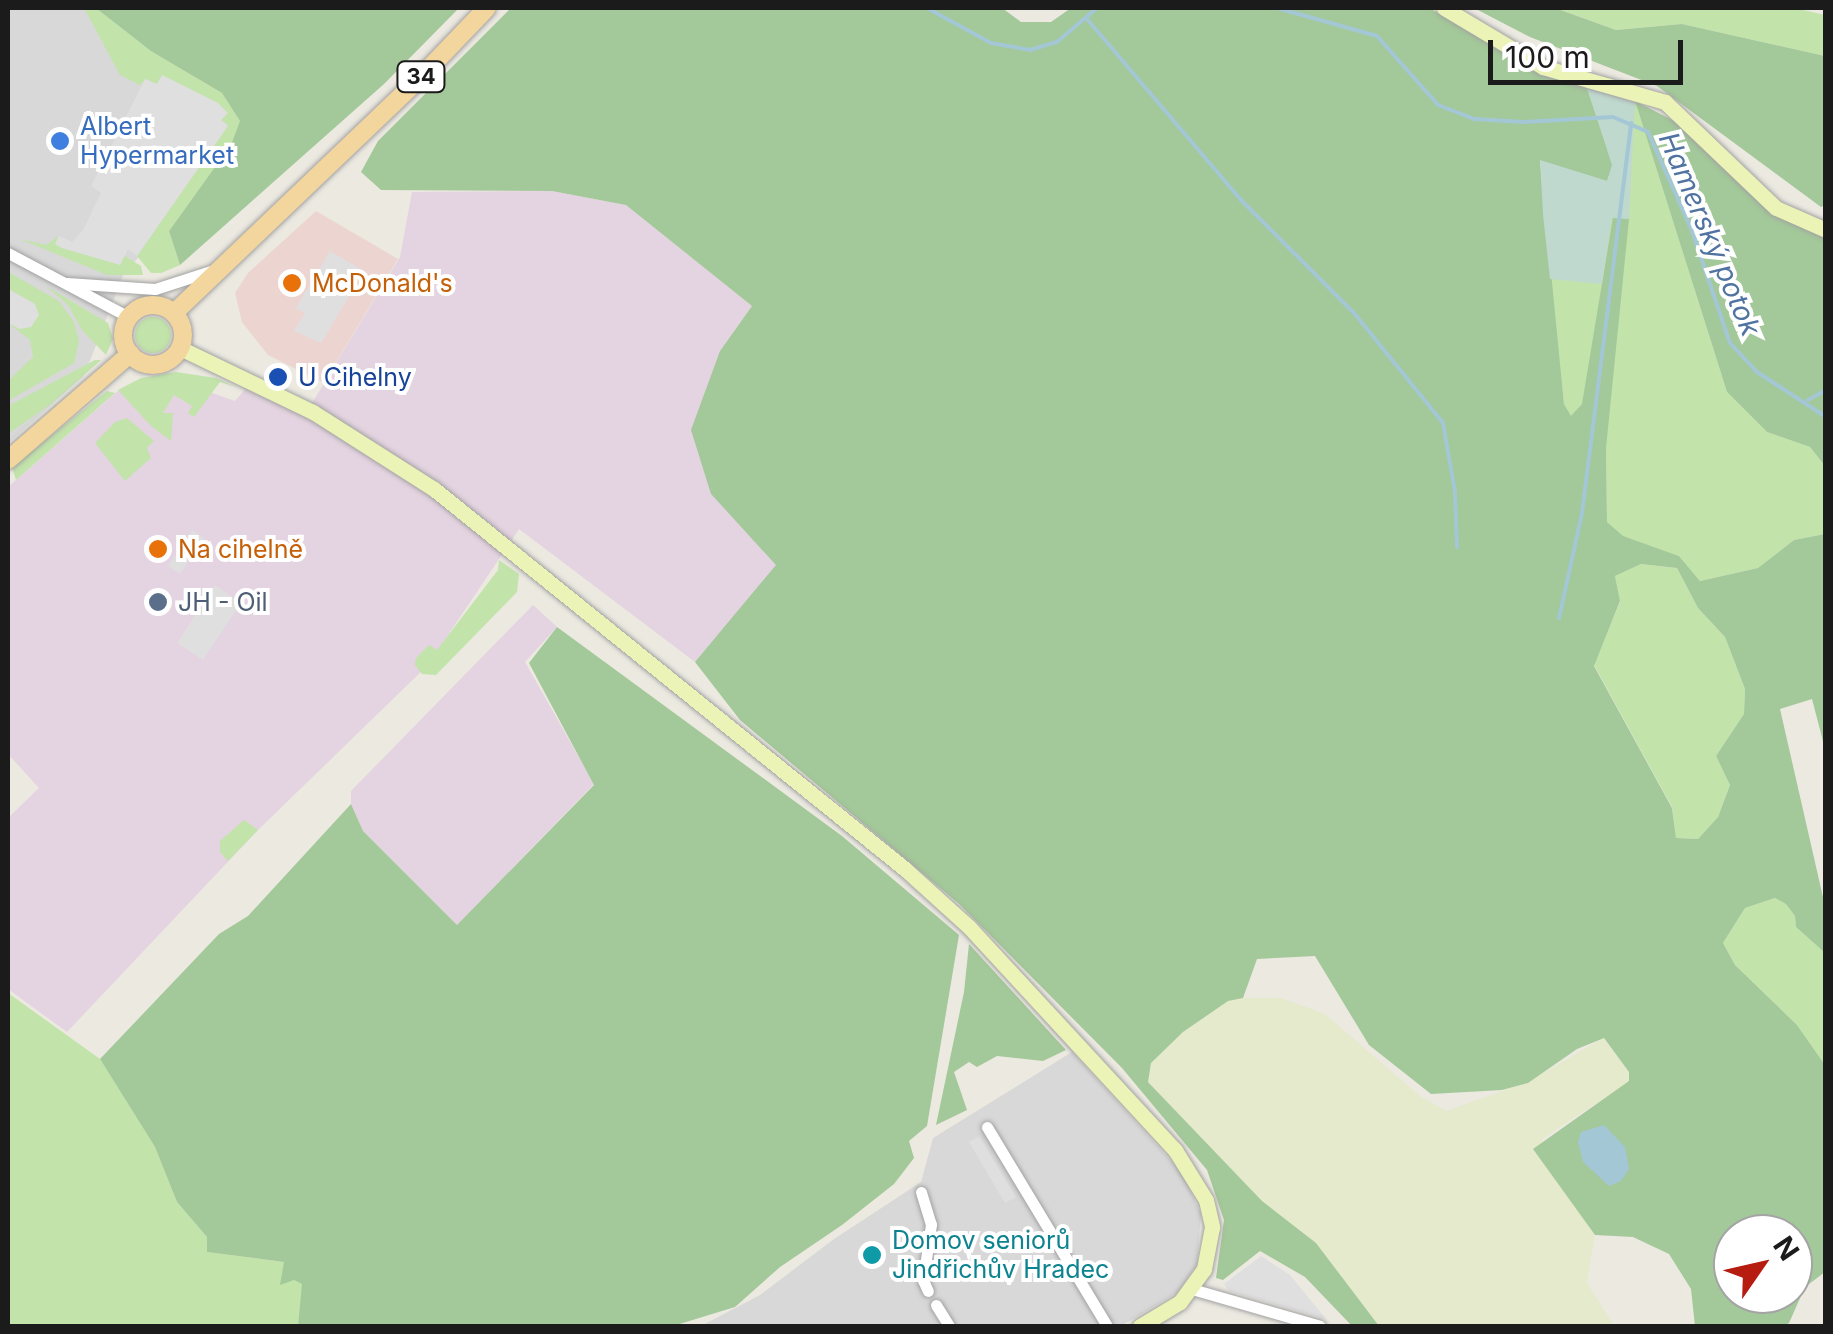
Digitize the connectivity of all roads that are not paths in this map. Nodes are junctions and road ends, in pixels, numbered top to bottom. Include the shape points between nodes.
1 (486, 8) edge
2 (1444, 8) edge
3 (1826, 230) edge
4 (8, 253) edge
5 (222, 266) junction
6 (67, 283) junction
7 (174, 314) junction
8 (129, 317) junction
9 (180, 348) junction
10 (130, 354) junction
11 (8, 460) edge
12 (987, 1126) dead end
13 (921, 1192) dead end
14 (1192, 1290) junction
15 (928, 1291) dead end
16 (936, 1305) dead end
17 (949, 1326) edge
18 (1106, 1326) edge
19 (1140, 1326) edge
20 (1320, 1326) edge

1 - 5 main road, 34
2 - 3 street via 1543,67 1665,102 1776,208
4 - 6 street
5 - 6 street via 155,289
5 - 7 main road, 34
6 - 8 street
7 - 8 main road via 150,306
7 - 9 main road via 183,333
8 - 10 main road via 124,336
9 - 10 main road via 153,365
9 - 14 street via 313,412 434,489 969,927 1198,1182 1212,1227 1204,1269
10 - 11 main road
12 - 18 street
13 - 15 street via 931,1224 923,1280
14 - 19 street
14 - 20 street
16 - 17 street

